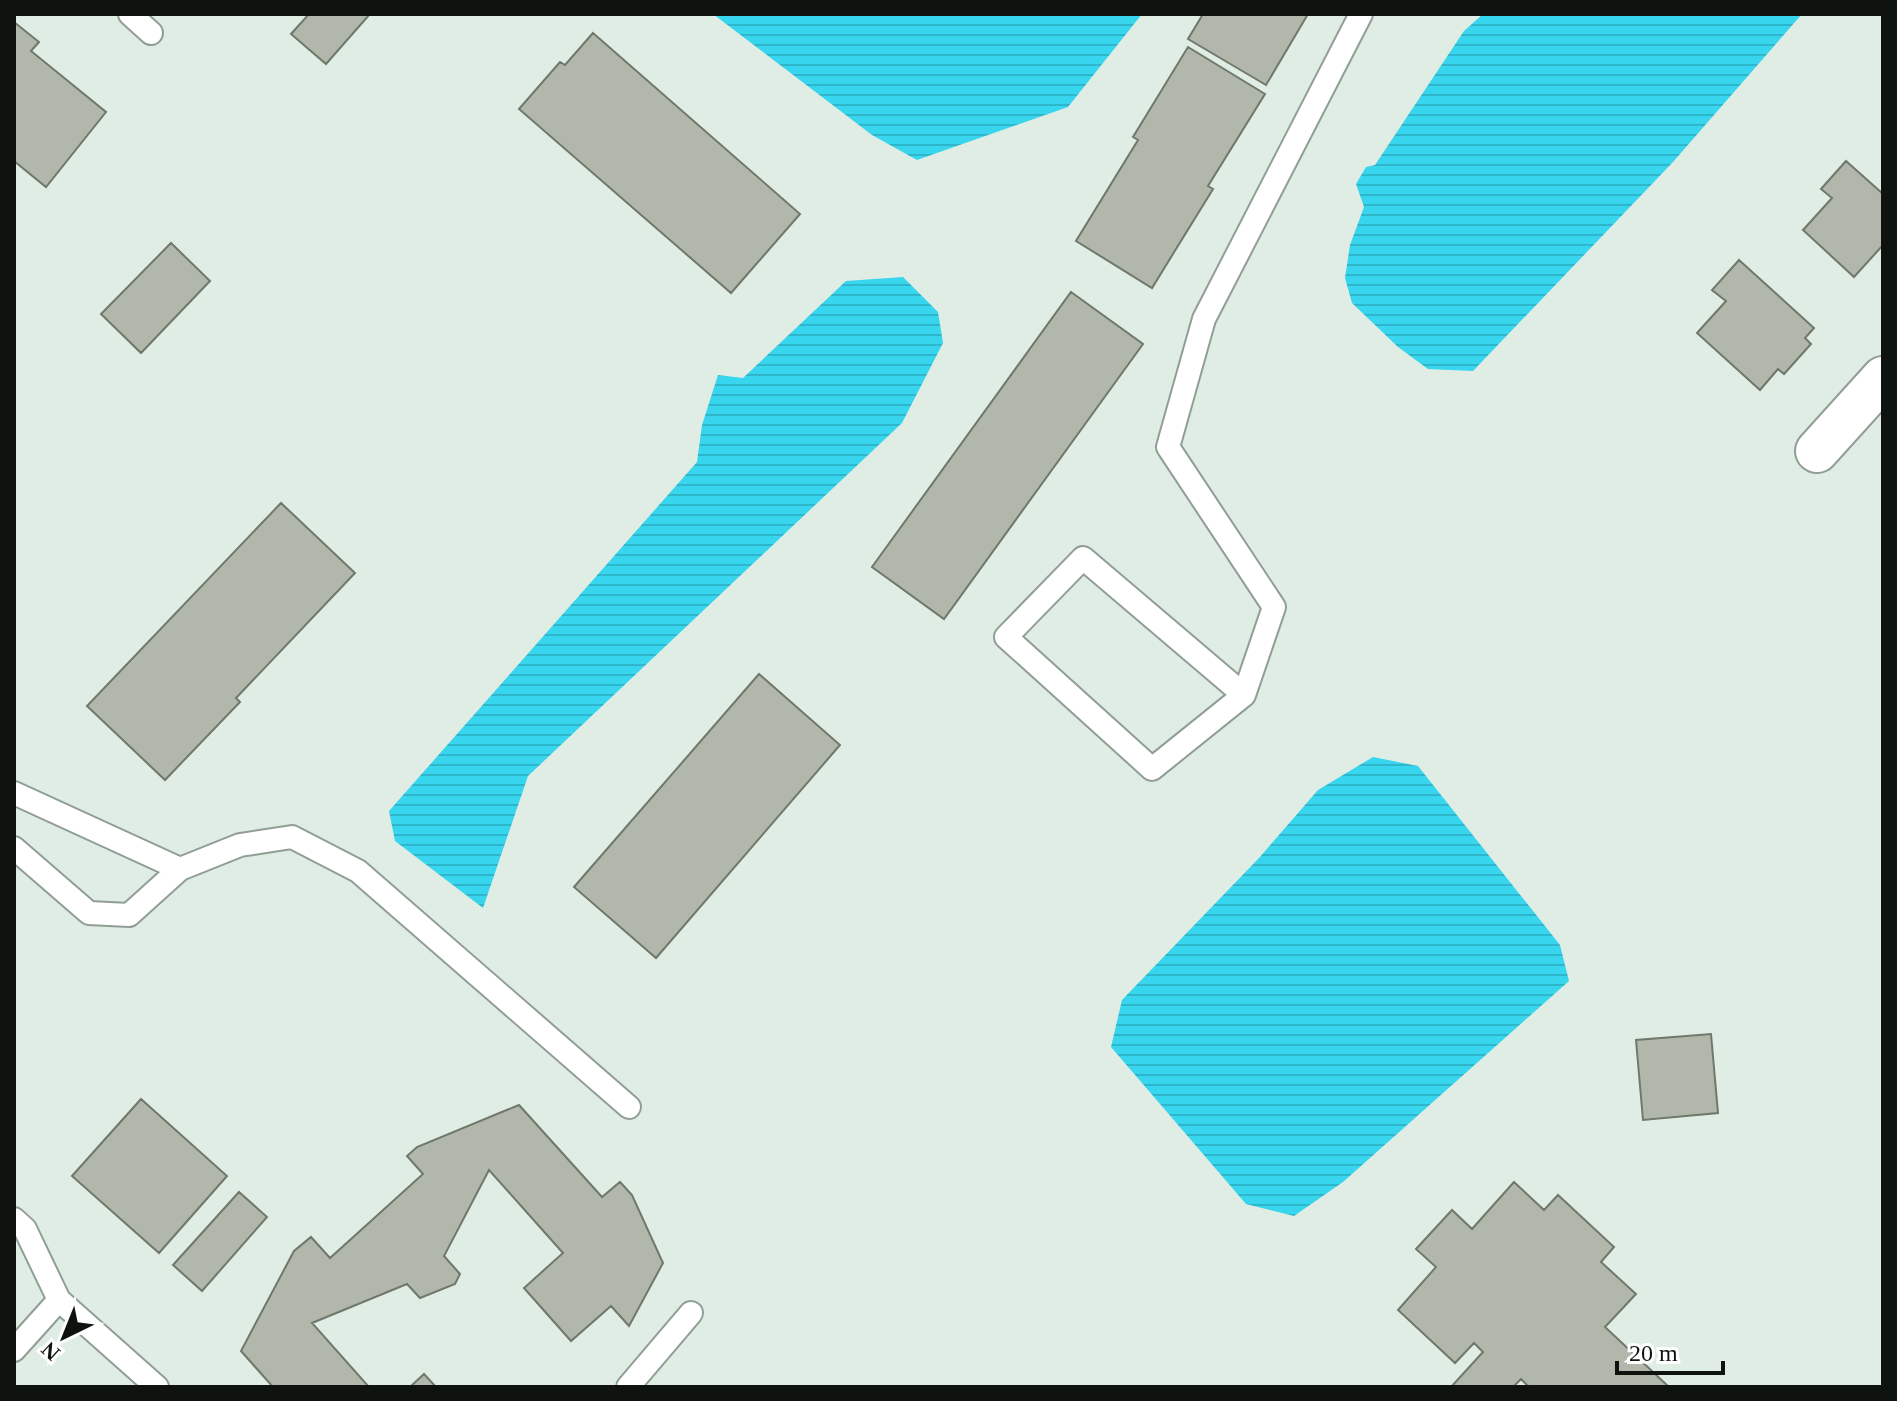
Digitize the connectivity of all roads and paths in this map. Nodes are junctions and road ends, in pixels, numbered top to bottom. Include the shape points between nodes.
1 (130, 14) edge
2 (1361, 14) edge
3 (151, 33) dead end
4 (1883, 378) edge
5 (1817, 451) dead end
6 (1244, 695) junction
7 (14, 793) edge
8 (14, 848) edge
9 (180, 869) junction
10 (629, 1107) dead end
11 (14, 1219) edge
12 (59, 1300) junction
13 (691, 1313) dead end
14 (15, 1348) edge
15 (157, 1387) edge
16 (628, 1387) edge

1 - 3 lane
2 - 6 lane via 1204,319 1168,447 1274,607
4 - 5 street
6 - 6 lane via 1152,769 1006,637 1083,558
7 - 9 lane
8 - 9 lane via 89,913 129,915
9 - 10 lane via 240,845 292,837 358,871
11 - 12 lane via 25,1229
12 - 14 lane
12 - 15 lane
13 - 16 lane

